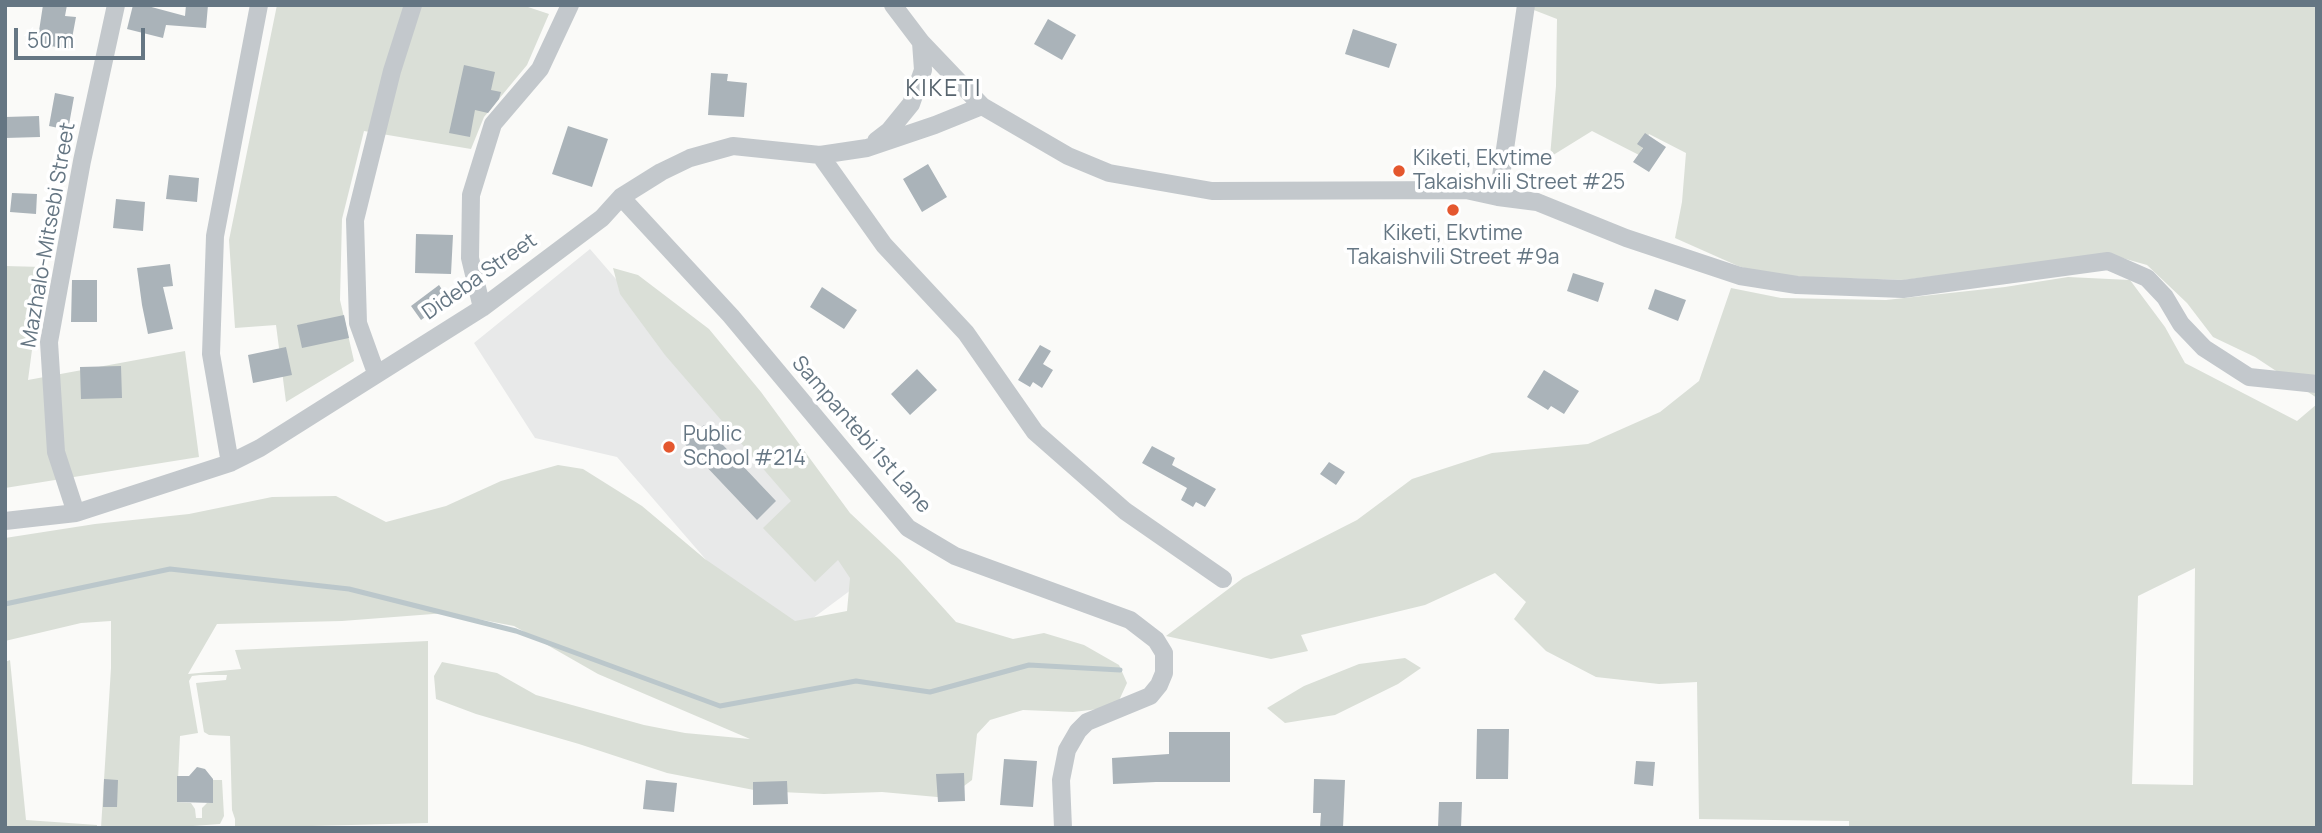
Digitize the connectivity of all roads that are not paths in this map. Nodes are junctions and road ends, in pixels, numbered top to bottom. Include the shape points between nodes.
1 (116, 5) edge
2 (259, 5) edge
3 (413, 5) edge
4 (570, 5) edge
5 (893, 5) edge
6 (1526, 5) edge
7 (921, 42) junction
8 (982, 106) junction
9 (867, 148) junction
10 (820, 155) junction
11 (621, 197) junction
12 (1498, 197) junction
13 (482, 308) junction
14 (376, 373) junction
15 (2317, 384) edge
16 (230, 463) junction
17 (76, 513) junction
18 (5, 521) edge
19 (1223, 579) dead end
20 (1057, 826) edge

1 - 17 street, Mazhalo-Mitsebi Street via 49,342 56,452
2 - 16 street via 215,236 211,354
3 - 14 street via 355,220 358,323
4 - 13 street via 540,69 493,124 471,195 470,258
5 - 7 street
6 - 12 street
7 - 8 street
7 - 9 street via 923,70 911,104 889,131
8 - 9 street, Dideba Street
8 - 12 street via 1068,156 1109,173 1212,191 1466,190
9 - 10 street, Dideba Street
10 - 11 street, Dideba Street via 733,146 690,158
10 - 19 street via 884,245 966,333 1035,432 1125,511
11 - 13 street, Dideba Street via 602,218
11 - 20 street, Sampantebi 1st Lane via 731,316 908,528 955,556 1130,620 1156,640 1164,653 1159,685 1150,696 1087,722 1067,750
12 - 15 street via 1537,202 1740,276 1797,285 1903,289 2108,261 2147,278 2204,348 2249,377
13 - 14 street, Dideba Street
14 - 16 street, Dideba Street
16 - 17 street, Dideba Street
17 - 18 street, Dideba Street

